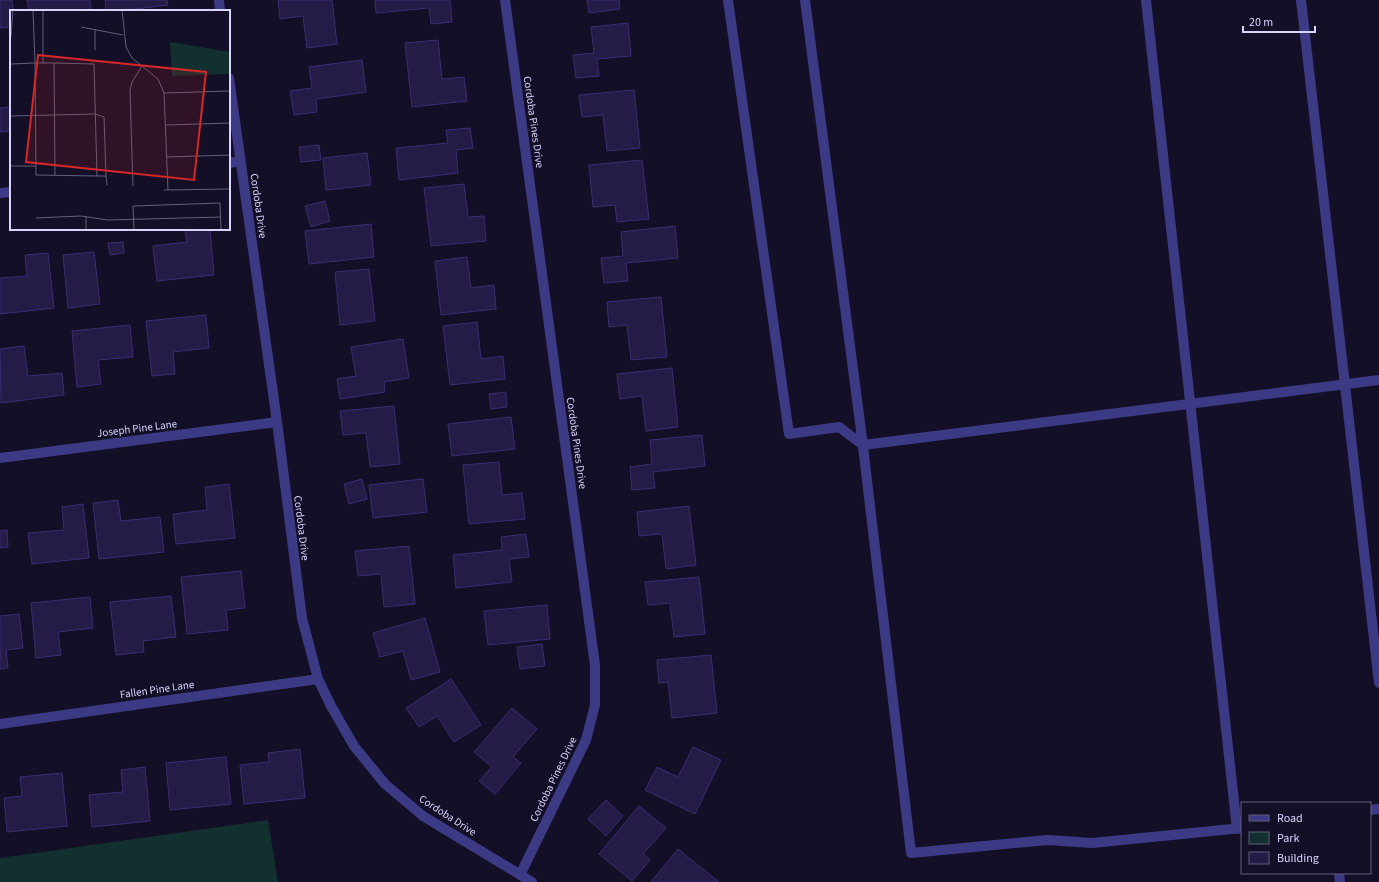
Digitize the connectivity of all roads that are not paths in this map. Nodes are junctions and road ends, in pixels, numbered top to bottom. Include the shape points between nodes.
1 (219, 0) edge
2 (505, 0) edge
3 (728, 0) edge
4 (804, 0) edge
5 (1146, 0) edge
6 (1301, 0) edge
7 (220, 10) edge
8 (230, 86) edge
9 (240, 161) junction
10 (230, 163) edge
11 (10, 192) edge
12 (0, 194) edge
13 (1379, 380) edge
14 (1345, 385) junction
15 (1190, 403) junction
16 (277, 422) junction
17 (862, 445) junction
18 (0, 458) edge
19 (318, 679) junction
20 (1379, 683) edge
21 (0, 724) edge
22 (1239, 829) edge
23 (520, 875) junction
24 (532, 882) edge

1 - 7 street
2 - 23 street, Cordoba Pines Drive via 595,665 595,705 586,740
3 - 17 street via 790,434 839,427
4 - 17 street
5 - 15 street
6 - 14 street
8 - 9 street, Cordoba Drive
9 - 10 street
9 - 16 street, Cordoba Drive
11 - 12 street
13 - 14 street
14 - 15 street
14 - 20 street
15 - 17 street
15 - 22 street
16 - 18 street, Joseph Pine Lane
16 - 19 street, Cordoba Drive via 302,618
17 - 22 street via 911,853 1048,840 1092,843
19 - 21 street, Fallen Pine Lane
19 - 23 street, Cordoba Drive via 354,746 385,784 423,816
23 - 24 street, Cordoba Drive

